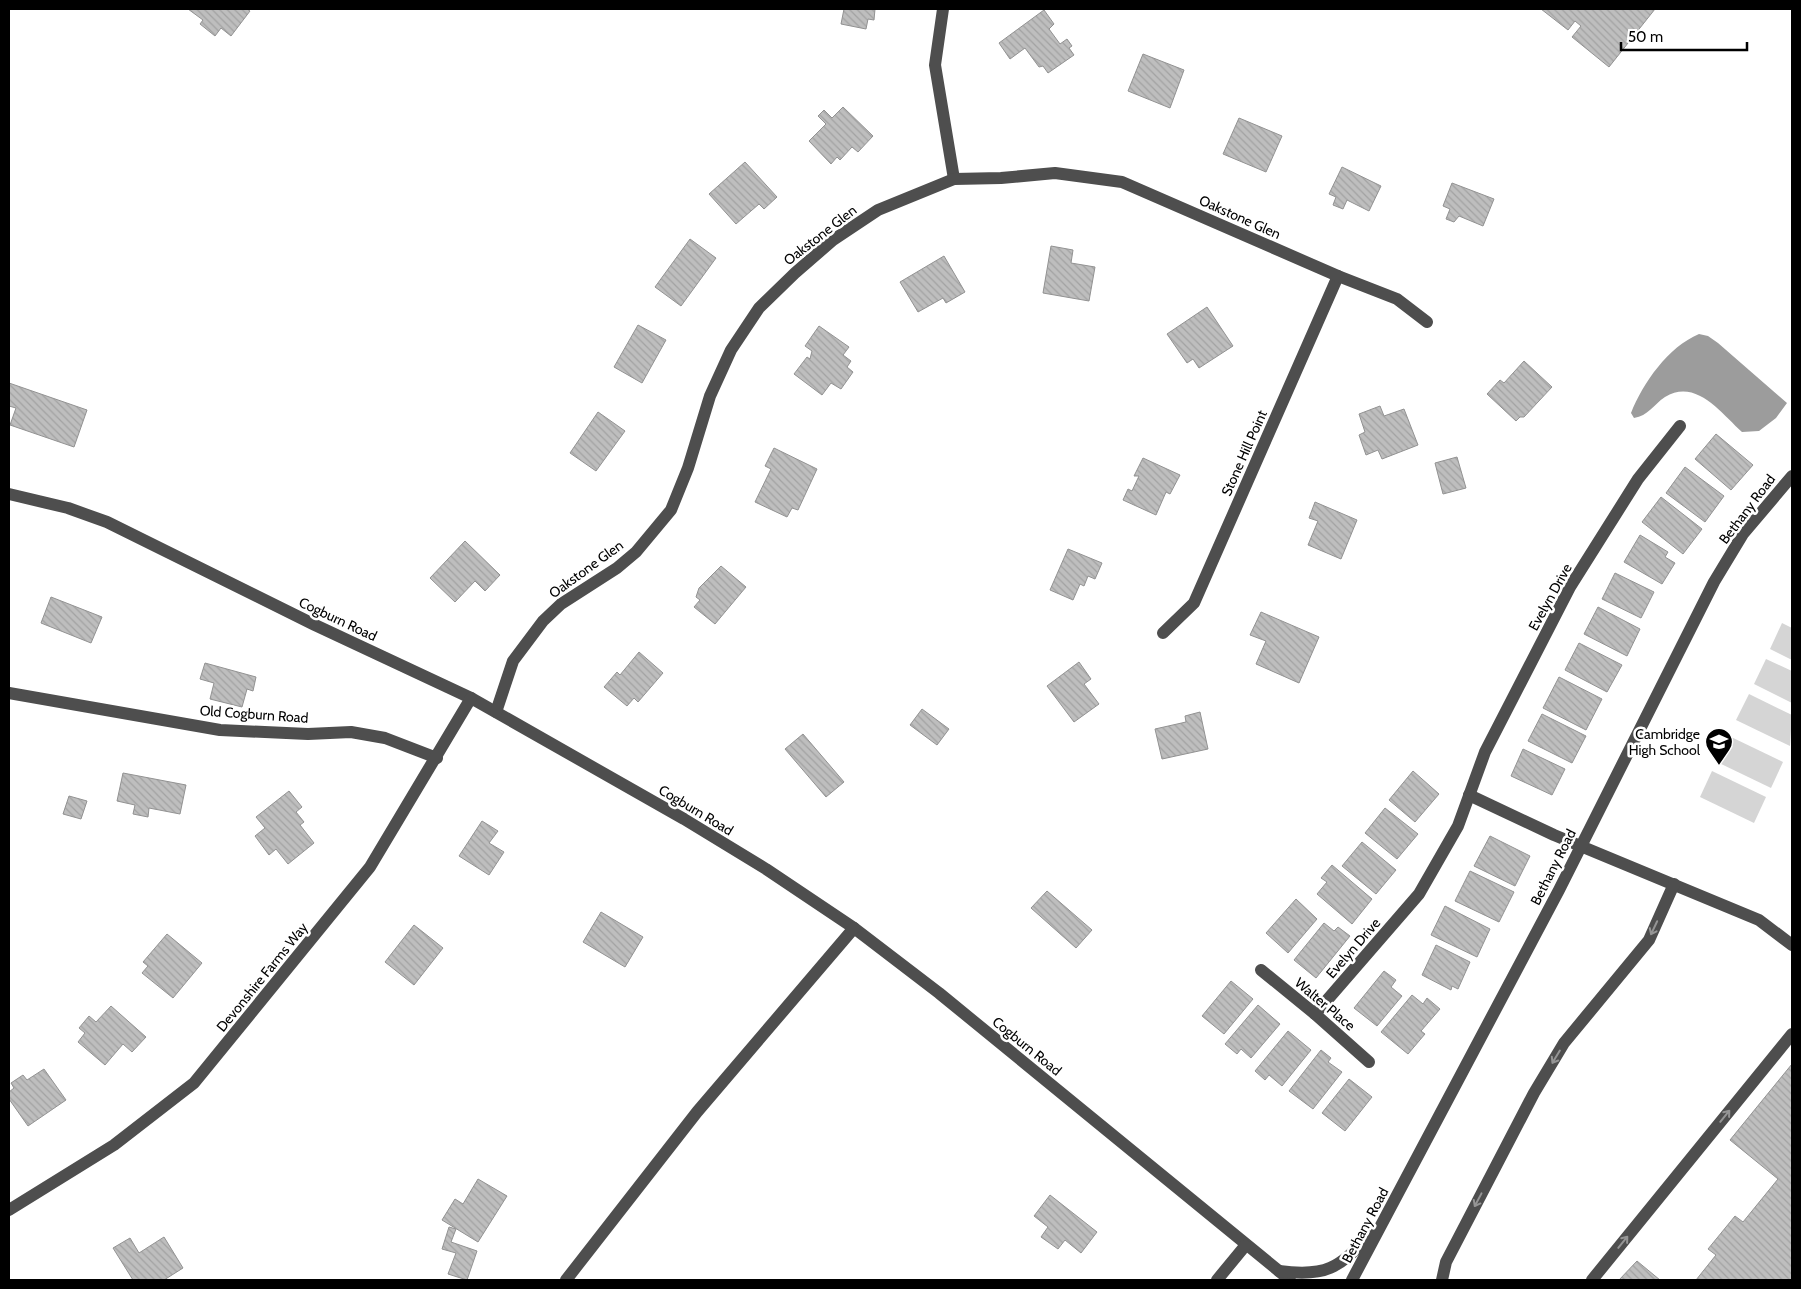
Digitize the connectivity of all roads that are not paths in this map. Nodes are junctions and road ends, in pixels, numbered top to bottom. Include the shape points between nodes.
1 (943, 9) edge
2 (954, 179) junction
3 (1338, 276) junction
4 (1428, 322) dead end
5 (1680, 426) dead end
6 (1792, 476) edge
7 (9, 494) edge
8 (1163, 632) dead end
9 (9, 693) edge
10 (471, 698) junction
11 (496, 712) junction
12 (437, 758) junction
13 (1469, 795) junction
14 (1581, 845) junction
15 (1674, 884) junction
16 (854, 928) junction
17 (1792, 945) edge
18 (1261, 970) dead end
19 (1315, 1014) junction
20 (1792, 1034) edge
21 (1369, 1062) dead end
22 (9, 1210) edge
23 (1383, 1223) junction
24 (1245, 1246) junction
25 (1280, 1271) junction
26 (566, 1280) edge
27 (1217, 1280) edge
28 (1290, 1280) edge
29 (1352, 1280) edge
30 (1442, 1280) edge
31 (1592, 1280) edge

1 - 2 street via 935,66
2 - 3 street, Oakstone Glen via 1054,173 1122,182
2 - 11 street, Oakstone Glen via 878,210 795,273 759,308 731,350 710,396 671,510 636,552 561,604 543,621 513,662
3 - 4 street, Oakstone Glen via 1397,299
3 - 8 street, Stone Hill Point via 1194,602
5 - 13 street, Evelyn Drive via 1638,479 1570,587 1485,752
6 - 14 street, Bethany Road via 1743,534 1714,582
7 - 10 street, Cogburn Road via 68,508 107,522
9 - 12 street, Old Cogburn Road via 220,730 360,734 385,738
10 - 11 street, Cogburn Road
10 - 12 street, Devonshire Farms Way
11 - 16 street, Cogburn Road via 684,819
12 - 22 street, Devonshire Farms Way via 370,867 194,1083 114,1145
13 - 14 street
13 - 19 street, Evelyn Drive via 1458,826 1419,894
14 - 15 street
14 - 23 street, Bethany Road
15 - 17 street via 1759,920
15 -> 30 street via 1649,940 1564,1044 1534,1093 1446,1262
16 - 24 street, Cogburn Road via 939,993
16 - 26 street via 697,1112
18 - 19 street, Walter Place
19 - 21 street, Walter Place
31 -> 20 street
23 - 25 street via 1334,1268 1317,1273
23 - 29 street, Bethany Road
24 - 25 street, Cogburn Road
24 - 27 street
25 - 28 street, Cogburn Road

